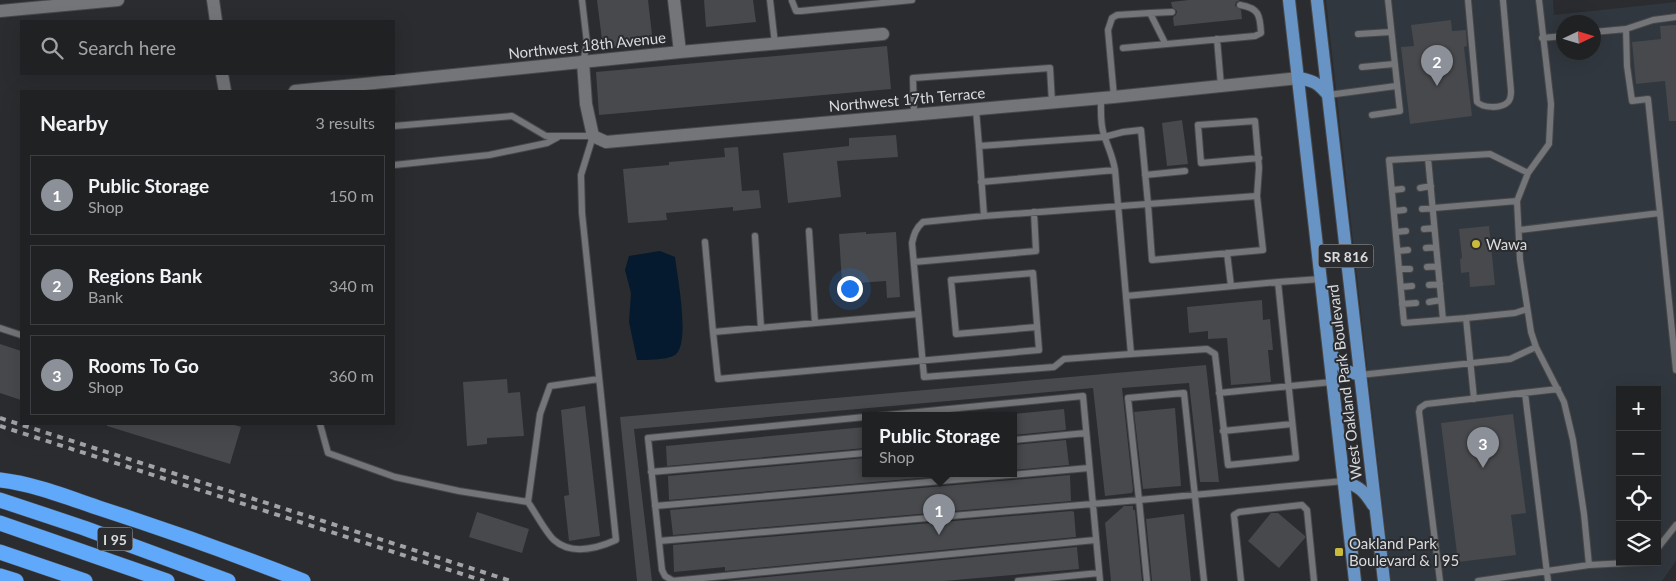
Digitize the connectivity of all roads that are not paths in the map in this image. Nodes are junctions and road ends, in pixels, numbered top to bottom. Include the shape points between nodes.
1 (118, 0) edge
2 (213, 0) edge
3 (582, 0) edge
4 (674, 0) edge
5 (770, 0) edge
6 (791, 0) edge
7 (912, 0) edge
8 (1289, 0) edge
9 (1317, 0) edge
10 (1388, 0) edge
11 (1468, 0) edge
12 (1503, 0) edge
13 (1539, 0) edge
14 (1240, 5) dead end
15 (0, 11) edge
16 (1150, 12) junction
17 (1172, 12) dead end
18 (1676, 18) edge
19 (216, 20) edge
20 (1626, 29) junction
21 (1601, 31) edge
22 (1391, 32) junction
23 (883, 34) dead end
24 (1358, 34) dead end
25 (1556, 37) edge
26 (1542, 38) junction
27 (1217, 39) junction
28 (1165, 43) junction
29 (775, 44) junction
30 (1123, 48) dead end
31 (680, 52) junction
32 (583, 62) junction
33 (1394, 64) junction
34 (1362, 67) dead end
35 (222, 75) edge
36 (1298, 78) junction
37 (1221, 86) junction
38 (1396, 86) junction
39 (225, 90) edge
40 (305, 90) edge
41 (1328, 95) junction
42 (1114, 97) junction
43 (1101, 98) junction
44 (1052, 103) junction
45 (976, 110) junction
46 (914, 115) junction
47 (1372, 115) dead end
48 (395, 126) edge
49 (559, 136) junction
50 (593, 136) junction
51 (1104, 137) junction
52 (979, 146) junction
53 (1259, 158) junction
54 (1428, 158) junction
55 (395, 165) edge
56 (1115, 170) junction
57 (1185, 171) dead end
58 (1528, 173) junction
59 (1145, 174) junction
60 (981, 182) junction
61 (1431, 186) junction
62 (1420, 188) dead end
63 (1402, 189) dead end
64 (1393, 190) junction
65 (1257, 196) junction
66 (1517, 201) junction
67 (1148, 204) junction
68 (1118, 206) junction
69 (1433, 208) junction
70 (1422, 209) dead end
71 (1404, 210) dead end
72 (1395, 211) junction
73 (1034, 212) junction
74 (1660, 213) junction
75 (984, 216) junction
76 (1434, 228) junction
77 (1424, 229) dead end
78 (809, 230) dead end
79 (1519, 230) junction
80 (1406, 231) dead end
81 (1396, 232) junction
82 (755, 236) dead end
83 (705, 242) dead end
84 (1436, 247) junction
85 (1426, 248) dead end
86 (1408, 250) dead end
87 (1398, 251) junction
88 (1227, 253) junction
89 (914, 262) junction
90 (1438, 266) junction
91 (1427, 267) dead end
92 (1410, 268) dead end
93 (1400, 269) junction
94 (1321, 278) junction
95 (1278, 282) junction
96 (1440, 284) junction
97 (1429, 285) dead end
98 (1231, 286) junction
99 (1412, 286) dead end
100 (1401, 287) junction
101 (1126, 296) junction
102 (1441, 300) junction
103 (1429, 302) dead end
104 (1416, 303) dead end
105 (1402, 304) junction
106 (1527, 309) junction
107 (918, 314) junction
108 (1466, 318) junction
109 (1443, 320) junction
110 (815, 323) junction
111 (1037, 327) junction
112 (0, 328) edge
113 (761, 328) junction
114 (713, 332) junction
115 (20, 335) edge
116 (1536, 347) junction
117 (1329, 351) junction
118 (1131, 354) junction
119 (923, 360) junction
120 (1470, 364) junction
121 (1676, 370) edge
122 (1360, 375) junction
123 (599, 379) junction
124 (1333, 382) junction
125 (1289, 386) junction
126 (1558, 389) junction
127 (1219, 393) junction
128 (1525, 393) junction
129 (1474, 399) junction
130 (918, 412) edge
131 (862, 417) edge
132 (1292, 424) junction
133 (320, 425) edge
134 (1223, 431) junction
135 (1086, 433) junction
136 (1017, 440) edge
137 (862, 453) edge
138 (1089, 468) junction
139 (651, 472) junction
140 (1017, 474) edge
141 (986, 477) edge
142 (0, 480) edge
143 (1344, 481) junction
144 (1195, 494) junction
145 (0, 500) edge
146 (1139, 500) junction
147 (528, 502) junction
148 (1092, 505) junction
149 (655, 506) junction
150 (1375, 510) junction
151 (0, 523) edge
152 (1676, 526) edge
153 (1096, 540) junction
154 (658, 542) junction
155 (1661, 544) edge
156 (0, 552) edge
157 (1616, 564) edge
158 (1589, 565) junction
159 (1547, 571) junction
160 (1099, 573) junction
161 (0, 576) edge
162 (16, 581) edge
163 (85, 581) edge
164 (167, 581) edge
165 (228, 581) edge
166 (303, 581) edge
167 (672, 581) edge
168 (1018, 581) edge
169 (1100, 581) edge
170 (1147, 581) edge
171 (1204, 581) edge
172 (1241, 581) edge
173 (1314, 581) edge
174 (1355, 581) edge
175 (1384, 581) edge
176 (1440, 581) edge
177 (1478, 581) edge
178 (1548, 581) edge

1 - 15 street
2 - 19 street
3 - 32 lane via 587,43
4 - 31 street
5 - 29 lane
6 - 7 lane via 796,11
8 - 36 main road, West Oakland Park Boulevard / SR 816
9 - 41 main road, West Oakland Park Boulevard / SR 816
10 - 22 lane
11 - 12 lane via 1477,102 1486,107 1502,105 1510,98
13 - 26 lane
14 - 27 lane via 1250,7 1260,17 1262,33
16 - 17 lane
16 - 28 lane
16 - 42 lane via 1117,15 1110,21
18 - 20 lane via 1653,20
20 - 21 lane
20 - 74 lane via 1632,101 1648,100
22 - 24 lane
22 - 33 lane
23 - 29 street, Northwest 18th Avenue
25 - 26 lane
26 - 58 lane via 1551,104 1549,144
27 - 28 lane
27 - 37 lane
28 - 30 lane
29 - 31 street, Northwest 18th Avenue
31 - 32 street, Northwest 18th Avenue
32 - 40 street, Northwest 18th Avenue
32 - 50 street via 586,104
33 - 34 lane
33 - 38 lane
35 - 39 street
36 - 37 street, Northwest 17th Terrace
36 - 41 main road via 1319,85
36 - 94 main road, West Oakland Park Boulevard / SR 816
37 - 42 street, Northwest 17th Terrace
38 - 41 lane
38 - 47 lane via 1400,111
41 - 122 main road, West Oakland Park Boulevard / SR 816
42 - 43 street, Northwest 17th Terrace
43 - 44 street, Northwest 17th Terrace
43 - 51 lane
44 - 45 street, Northwest 17th Terrace
44 - 46 lane via 1050,68 913,78
45 - 46 street, Northwest 17th Terrace
45 - 52 lane
46 - 50 street, Northwest 17th Terrace via 606,142
48 - 49 lane via 512,116 546,136
49 - 50 lane
49 - 55 lane via 547,143 489,155
50 - 123 lane via 581,175
51 - 52 lane
51 - 56 lane via 1114,158
51 - 59 lane via 1141,130
52 - 60 lane
53 - 53 lane via 1255,121 1198,125 1201,163
53 - 65 lane
54 - 58 lane via 1490,154
54 - 61 lane
54 - 64 lane via 1389,160
56 - 60 lane
56 - 68 lane
57 - 59 lane
58 - 66 lane
59 - 67 lane
60 - 75 lane
61 - 62 lane
61 - 69 lane
63 - 64 lane
64 - 72 lane
65 - 67 lane
65 - 88 lane via 1263,250
66 - 69 lane
66 - 79 lane
67 - 68 lane
67 - 88 lane via 1152,260
68 - 73 lane
68 - 101 lane
69 - 70 lane
69 - 76 lane
71 - 72 lane
72 - 81 lane
73 - 75 lane
73 - 89 lane via 1036,252
74 - 79 lane
74 - 121 lane
75 - 89 lane via 924,222 918,226 912,244
76 - 77 lane
76 - 84 lane
78 - 110 lane
79 - 106 lane
80 - 81 lane
81 - 87 lane
82 - 113 lane
83 - 114 lane
84 - 85 lane
84 - 90 lane
86 - 87 lane
87 - 93 lane
88 - 98 lane
89 - 107 lane
90 - 91 lane
90 - 96 lane
92 - 93 lane
93 - 100 lane
94 - 95 lane
94 - 117 main road, West Oakland Park Boulevard / SR 816
95 - 98 lane
95 - 125 lane
96 - 97 lane
96 - 102 lane
98 - 101 lane
99 - 100 lane
100 - 105 lane
101 - 118 lane
102 - 103 lane
102 - 109 lane
104 - 105 lane
105 - 109 lane via 1404,323
106 - 108 lane
106 - 116 lane
107 - 110 lane
107 - 119 lane
108 - 109 lane
108 - 120 lane
110 - 113 lane
111 - 111 lane via 1033,273 952,280 956,334
111 - 119 lane via 1039,350
112 - 115 lane
113 - 114 lane
114 - 119 lane via 718,379
116 - 120 lane via 1510,360
116 - 126 lane
117 - 122 main road via 1346,371
117 - 124 main road, West Oakland Park Boulevard / SR 816
118 - 119 lane via 1064,359 1054,367 924,377
118 - 127 lane via 1207,348 1215,354
120 - 122 lane
120 - 129 lane
122 - 150 main road, West Oakland Park Boulevard / SR 816
123 - 147 lane via 550,386 540,414
123 - 147 lane via 616,540 601,547 574,550 555,541
124 - 125 lane
124 - 143 main road, West Oakland Park Boulevard / SR 816
125 - 127 lane
125 - 132 lane
126 - 128 lane
126 - 158 lane via 1573,440
127 - 134 lane
128 - 129 lane
128 - 159 lane
129 - 176 lane via 1426,404 1419,412
130 - 135 lane via 1083,396
131 - 139 lane via 648,438
132 - 134 lane
132 - 134 lane via 1296,458 1228,465
133 - 147 lane via 328,453 395,477
135 - 136 lane
135 - 138 lane
137 - 139 lane
138 - 140 lane
138 - 148 lane
139 - 149 lane
141 - 149 lane
142 - 166 highway via 22,482 103,509
143 - 144 lane
143 - 150 main road via 1358,486
143 - 174 main road, West Oakland Park Boulevard / SR 816
144 - 146 lane
144 - 146 lane via 1184,393 1128,398
144 - 171 lane
145 - 165 highway, I 95
146 - 148 lane
146 - 170 lane
148 - 153 lane
148 - 154 lane
149 - 154 lane
150 - 175 main road, West Oakland Park Boulevard / SR 816
151 - 164 highway
152 - 155 lane
153 - 160 lane
153 - 167 lane
154 - 167 lane via 662,570
156 - 163 highway
157 - 158 lane
158 - 159 lane
159 - 177 lane
159 - 178 lane
160 - 168 lane
160 - 169 lane
161 - 162 highway
172 - 173 lane via 1234,515 1302,505 1307,510

